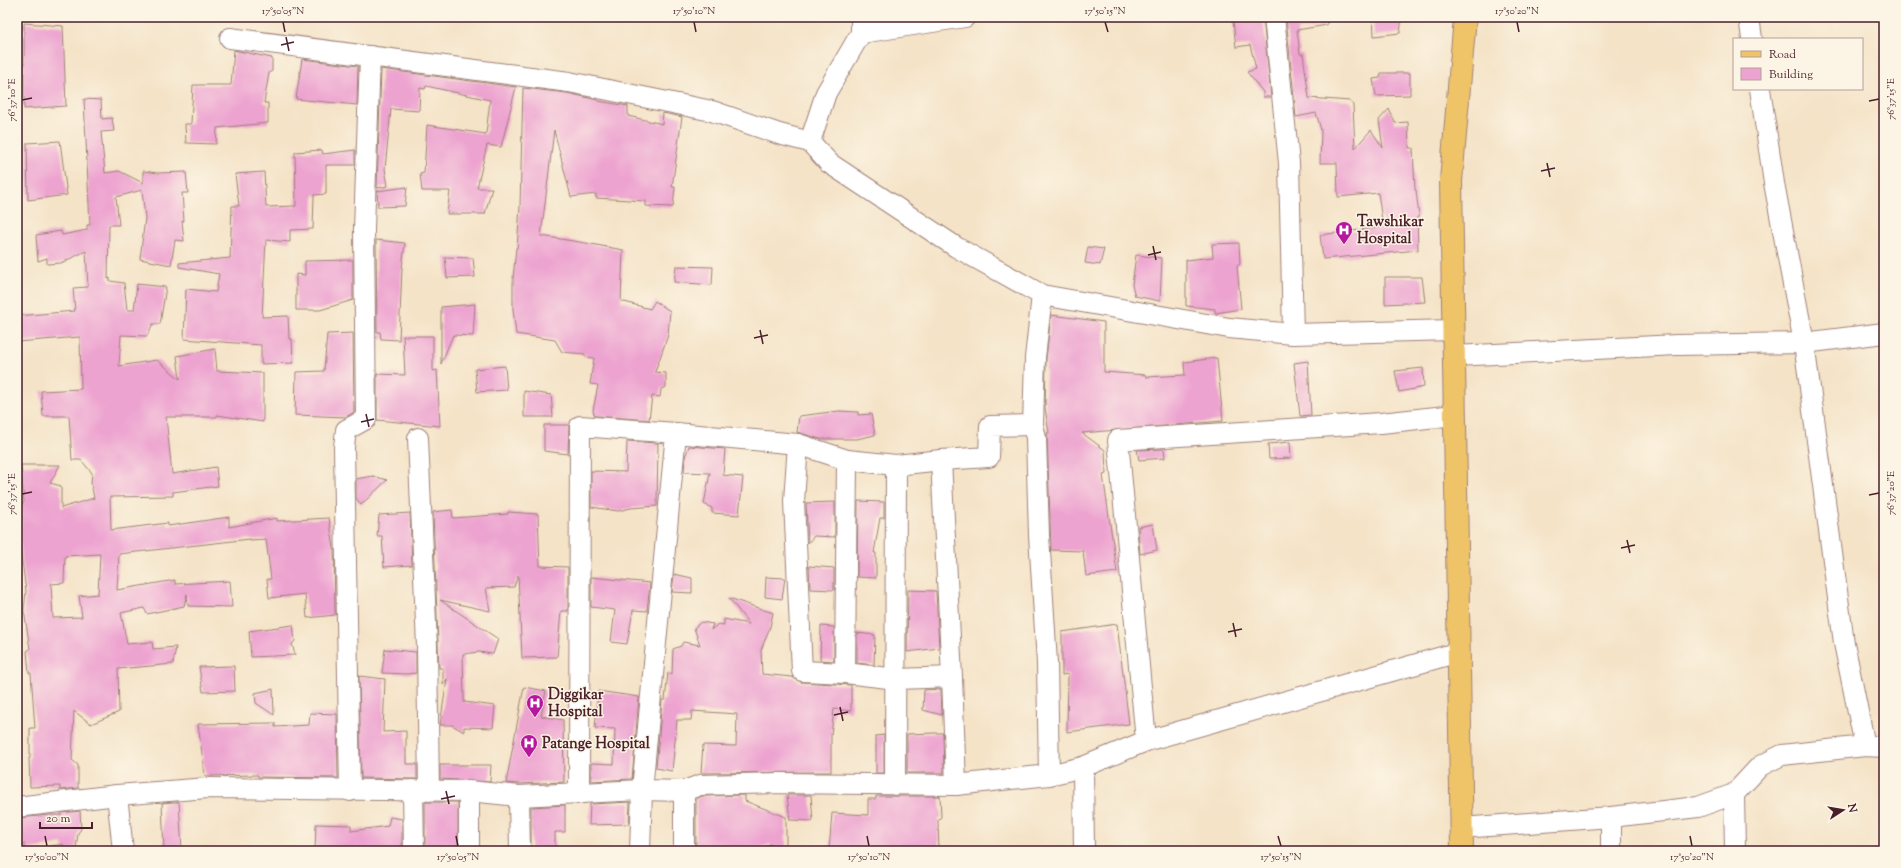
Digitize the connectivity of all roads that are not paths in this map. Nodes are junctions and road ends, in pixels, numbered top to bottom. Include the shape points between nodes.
1 (965, 17) edge
2 (1274, 17) edge
3 (1465, 17) edge
4 (1749, 17) edge
5 (861, 25) edge
6 (230, 38) dead end
7 (1752, 38) edge
8 (370, 56) junction
9 (1760, 90) edge
10 (810, 142) junction
11 (1042, 295) junction
12 (1454, 330) junction
13 (1884, 333) edge
14 (1293, 334) junction
15 (1804, 343) junction
16 (1454, 356) junction
17 (1455, 415) junction
18 (1033, 425) junction
19 (676, 433) junction
20 (418, 438) dead end
21 (798, 444) junction
22 (847, 460) junction
23 (941, 460) junction
24 (896, 465) junction
25 (1459, 652) junction
26 (845, 673) junction
27 (952, 677) junction
28 (897, 679) junction
29 (1146, 741) junction
30 (1874, 747) edge
31 (1083, 767) junction
32 (1049, 775) junction
33 (895, 784) junction
34 (956, 785) junction
35 (642, 790) junction
36 (350, 791) junction
37 (421, 791) junction
38 (469, 791) junction
39 (684, 791) junction
40 (579, 794) junction
41 (1734, 794) junction
42 (117, 795) junction
43 (519, 796) junction
44 (17, 807) edge
45 (1611, 817) junction
46 (1461, 828) junction
47 (123, 851) edge
48 (414, 851) edge
49 (469, 851) edge
50 (520, 851) edge
51 (640, 851) edge
52 (684, 851) edge
53 (1084, 851) edge
54 (1462, 851) edge
55 (1611, 851) edge
56 (1735, 851) edge

1 - 5 street
2 - 14 street via 1289,163
3 - 12 main road via 1451,181
4 - 7 street
5 - 10 street via 826,93
6 - 8 street
8 - 10 street via 569,82 712,111
8 - 36 street via 364,229 366,419 346,430 344,447
9 - 15 street via 1774,183
10 - 11 street via 829,163 956,247
11 - 14 street via 1229,328
11 - 18 street via 1035,358
12 - 14 street
12 - 16 main road
13 - 15 street
15 - 16 street via 1677,345
15 - 30 street via 1844,643
16 - 17 main road
17 - 25 main road
17 - 29 street via 1381,423 1118,440
18 - 23 street via 990,426 989,456
18 - 32 street via 1036,438 1047,663
19 - 21 street
19 - 35 street
19 - 40 street via 580,426
20 - 37 street via 427,646
21 - 22 street
21 - 26 street via 794,501 802,671
22 - 24 street
22 - 26 street
23 - 24 street
23 - 27 street
24 - 28 street
25 - 29 street
25 - 46 main road
26 - 28 street
27 - 28 street
27 - 34 street
28 - 33 street
29 - 31 street
30 - 41 street via 1782,755 1760,766
31 - 32 street
31 - 53 street
32 - 34 street
33 - 34 street
33 - 39 street via 700,785
35 - 39 street
35 - 40 street
35 - 51 street
36 - 37 street
36 - 42 street via 208,788
37 - 38 street
37 - 48 street
38 - 43 street
38 - 49 street
39 - 52 street
40 - 43 street
41 - 45 street via 1698,807
41 - 56 street
42 - 44 street
42 - 47 street
43 - 50 street
45 - 46 street
45 - 55 street
46 - 54 main road

